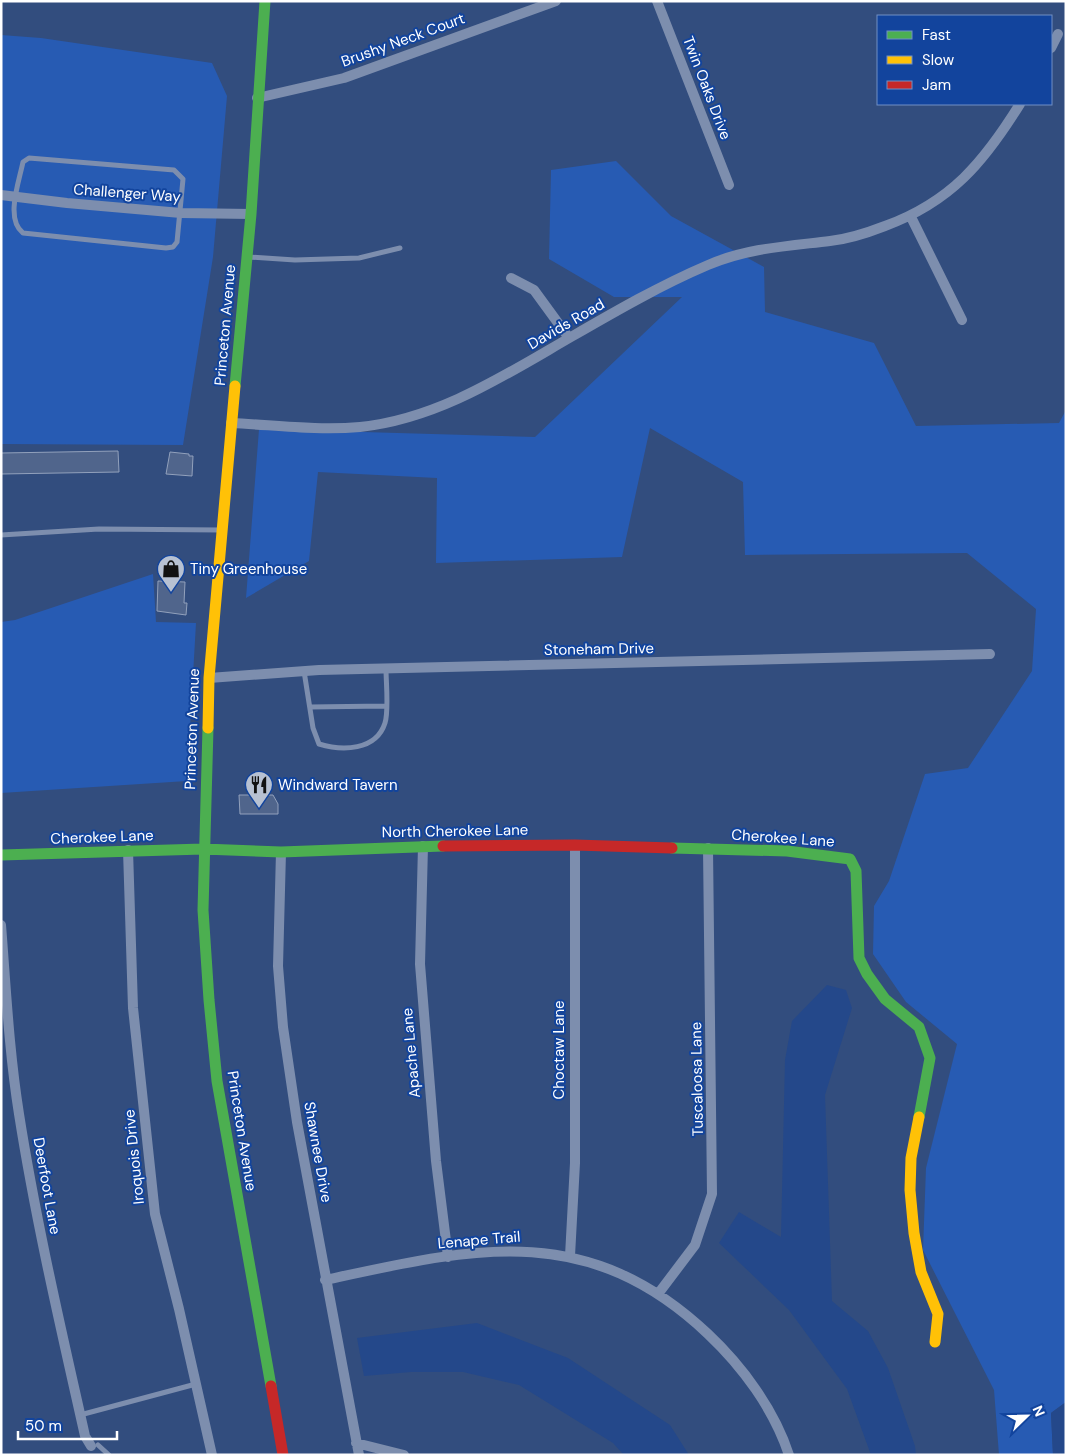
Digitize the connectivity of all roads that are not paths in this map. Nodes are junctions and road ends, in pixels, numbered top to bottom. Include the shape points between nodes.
1 (265, 1) edge
2 (556, 1) edge
3 (657, 1) edge
4 (1058, 34) dead end
5 (1052, 46) edge
6 (257, 98) junction
7 (1019, 105) edge
8 (729, 185) dead end
9 (1, 195) edge
10 (16, 198) junction
11 (181, 213) junction
12 (251, 214) junction
13 (910, 217) junction
14 (400, 248) dead end
15 (246, 257) junction
16 (511, 278) dead end
17 (962, 320) dead end
18 (569, 338) junction
19 (231, 423) junction
20 (222, 530) junction
21 (1, 535) edge
22 (990, 654) dead end
23 (386, 668) junction
24 (304, 671) junction
25 (209, 678) junction
26 (385, 706) junction
27 (310, 707) junction
28 (575, 845) junction
29 (423, 846) junction
30 (708, 848) junction
31 (203, 849) junction
32 (128, 850) junction
33 (281, 852) junction
34 (1, 854) edge
35 (1, 925) edge
36 (570, 1256) junction
37 (448, 1257) junction
38 (325, 1280) junction
39 (658, 1294) junction
40 (935, 1342) dead end
41 (196, 1384) junction
42 (80, 1415) junction
43 (356, 1443) junction
44 (94, 1446) joint
45 (109, 1455) edge
46 (212, 1455) edge
47 (283, 1455) edge
48 (359, 1455) edge
49 (404, 1455) edge
50 (789, 1455) edge

1 - 6 main road, Princeton Avenue
2 - 6 street, Brushy Neck Court via 344,78
3 - 8 street, Twin Oaks Drive
4 - 5 street
6 - 12 main road, Princeton Avenue
7 - 13 street via 985,156 937,201
9 - 10 street, Challenger Way
10 - 11 street, Challenger Way
10 - 11 lane via 14,221 23,233 166,248 177,242
10 - 11 lane via 23,162 29,158 174,170 183,180
11 - 12 street, Challenger Way
12 - 15 main road, Princeton Avenue
13 - 17 street
13 - 18 street, Davids Road via 860,236 761,249 711,264 659,287
14 - 15 lane via 358,258 295,260
15 - 19 main road, Princeton Avenue
16 - 18 street via 534,290
18 - 19 street, Davids Road via 489,384 403,418 360,427
19 - 20 main road, Princeton Avenue
20 - 21 lane via 99,529
20 - 25 main road, Princeton Avenue
22 - 23 street, Stoneham Drive
23 - 24 street, Stoneham Drive
23 - 26 lane
24 - 25 street, Stoneham Drive
24 - 27 lane
25 - 31 main road, Princeton Avenue
26 - 27 lane
26 - 27 lane via 385,722 375,739 360,746 334,748 319,744
28 - 29 main road, North Cherokee Lane
28 - 30 main road, North Cherokee Lane
28 - 36 street, Choctaw Lane via 574,1163
29 - 33 main road, North Cherokee Lane
29 - 37 street, Apache Lane via 420,964 436,1162
30 - 39 street, Tuscaloosa Lane via 712,1194 695,1244
30 - 40 main road, Cherokee Lane via 831,855 850,859 856,871 859,958 885,999 919,1026 930,1058 911,1158 910,1190 921,1272 938,1314
31 - 32 main road, Cherokee Lane
31 - 33 main road, North Cherokee Lane
31 - 47 main road, Princeton Avenue via 208,991 218,1081
32 - 34 main road, Cherokee Lane
32 - 41 street, Iroquois Drive via 133,1008 155,1214
33 - 38 street, Shawnee Drive via 278,966 283,1027
35 - 42 street, Deerfoot Lane via 19,1113 49,1276
36 - 37 street, Lenape Trail via 499,1251
36 - 39 street, Lenape Trail via 602,1266
37 - 38 street, Lenape Trail
38 - 43 street, Shawnee Drive
39 - 50 street, Lenape Trail via 686,1314 727,1352 759,1395 783,1436
41 - 42 lane
41 - 46 street, Iroquois Drive
42 - 44 street, Deerfoot Lane via 85,1436
43 - 48 street, Shawnee Drive
43 - 49 street
44 - 45 lane

